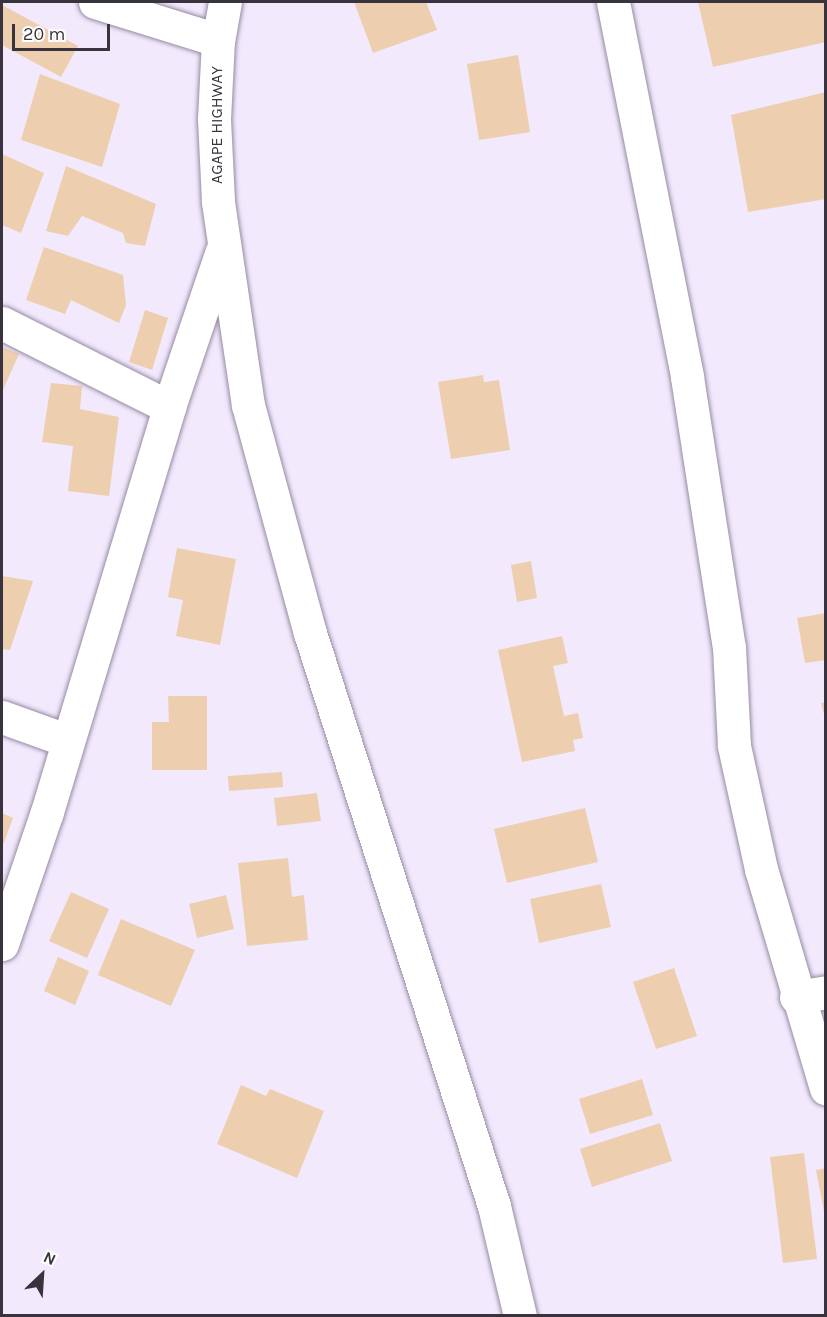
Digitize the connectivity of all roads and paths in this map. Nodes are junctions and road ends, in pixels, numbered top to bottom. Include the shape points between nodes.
1 (95, 2) edge
2 (225, 2) edge
3 (613, 2) edge
4 (218, 40) junction
5 (223, 249) junction
6 (2, 323) edge
7 (169, 407) junction
8 (2, 717) edge
9 (66, 740) junction
10 (2, 945) edge
11 (811, 995) edge
12 (825, 1089) edge
13 (520, 1316) edge

1 - 4 street
2 - 4 street, AGAPE HIGHWAY
3 - 11 street via 687,377 729,647 734,746 761,869
4 - 5 street, AGAPE HIGHWAY via 214,119
5 - 7 street
5 - 13 street, AGAPE HIGHWAY via 248,405 310,633 494,1206
6 - 7 street
7 - 9 street
8 - 9 street
9 - 10 street via 47,812
11 - 12 street

